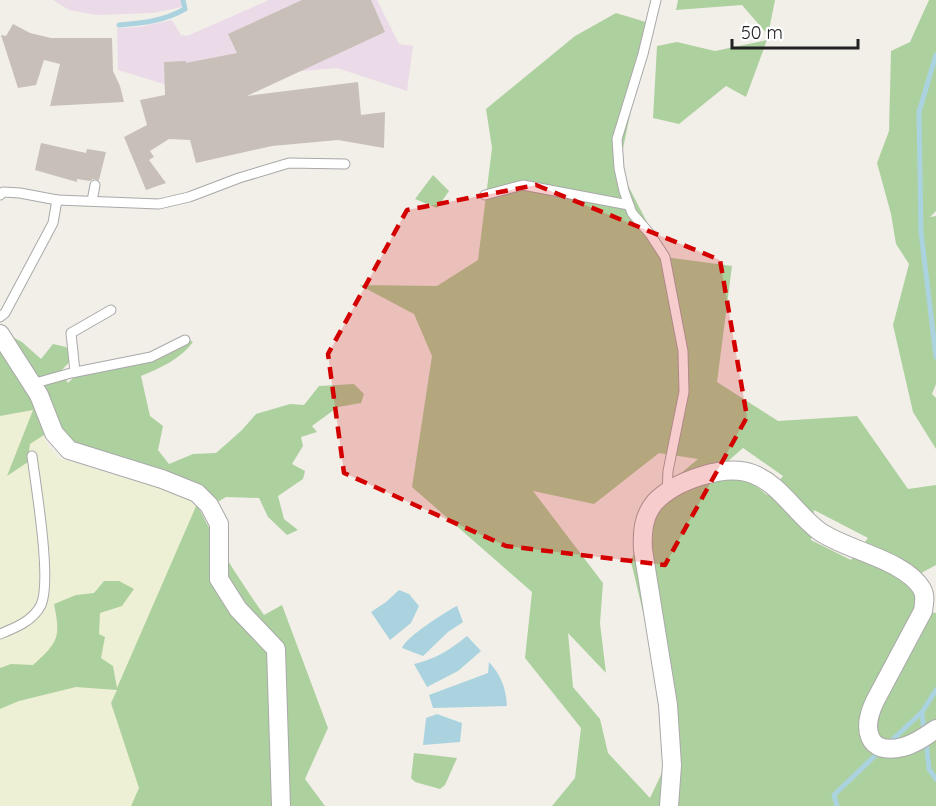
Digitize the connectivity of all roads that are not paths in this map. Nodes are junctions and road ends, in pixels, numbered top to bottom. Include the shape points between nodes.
1 (656, 0) edge
2 (345, 164) dead end
3 (95, 185) dead end
4 (0, 195) edge
5 (485, 195) dead end
6 (57, 200) junction
7 (92, 201) junction
8 (629, 205) junction
9 (111, 310) dead end
10 (0, 317) edge
11 (0, 334) edge
12 (185, 340) dead end
13 (75, 372) junction
14 (32, 384) junction
15 (32, 456) dead end
16 (667, 493) junction
17 (0, 634) edge
18 (936, 729) edge
19 (281, 806) edge
20 (669, 806) edge

1 - 8 lane via 617,139 619,168
2 - 7 lane via 289,164 159,204
3 - 7 lane
4 - 6 lane via 20,193
5 - 8 lane via 524,185
6 - 7 lane
6 - 10 lane via 53,223
8 - 16 lane via 665,257 682,351 684,392
9 - 13 lane via 71,333
11 - 14 street
12 - 13 lane via 151,357
13 - 14 lane
14 - 19 street via 54,433 69,450 171,482 197,493 209,505 219,524 219,579 238,609 276,650
15 - 17 lane via 44,591 32,616
16 - 18 street via 704,475 723,471 752,474 779,490 819,531 911,578 922,588 923,611 868,715 867,726 873,742 890,749 915,742
16 - 20 street via 646,517 642,532 670,720

